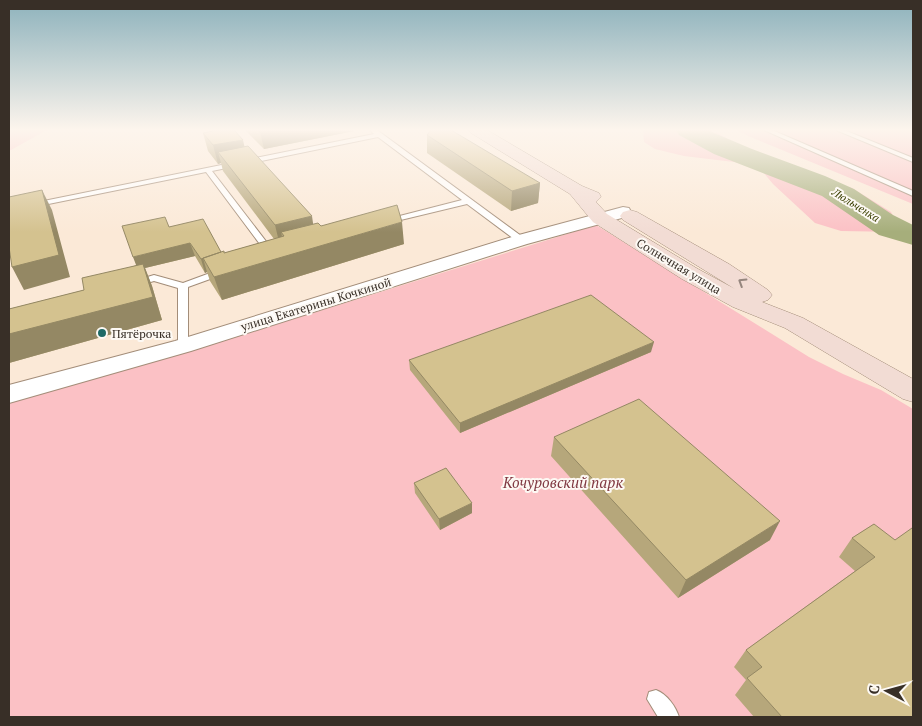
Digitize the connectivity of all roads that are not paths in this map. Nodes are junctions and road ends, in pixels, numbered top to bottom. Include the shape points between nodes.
1 (226, 164) edge
2 (418, 164) edge
3 (532, 164) edge
4 (844, 164) edge
5 (207, 168) junction
6 (576, 190) junction
7 (913, 194) edge
8 (468, 201) junction
9 (9, 210) edge
10 (623, 212) junction
11 (600, 218) junction
12 (374, 226) edge
13 (521, 240) junction
14 (271, 254) edge
15 (227, 270) edge
16 (128, 285) edge
17 (183, 286) junction
18 (794, 323) junction
19 (183, 346) junction
20 (913, 392) edge
21 (9, 394) edge
22 (656, 699) dead end
23 (670, 717) edge

1 - 5 lane
2 - 8 lane
3 - 6 main road, Солнечная улица
4 - 7 lane
5 - 9 lane
5 - 14 lane
6 - 10 main road, Солнечная улица
6 - 11 main road, Солнечная улица
8 - 12 lane
8 - 13 lane
10 - 11 street, улица Екатерины Кочкиной
18 -> 10 main road, Солнечная улица via 750,288
11 - 13 street, улица Екатерины Кочкиной
11 - 18 main road, Солнечная улица via 724,293
13 - 19 street, улица Екатерины Кочкиной
15 - 17 lane
16 - 17 lane via 154,278
17 - 19 lane
18 - 20 main road, Солнечная улица
19 - 21 street, улица Екатерины Кочкиной
22 - 23 lane

